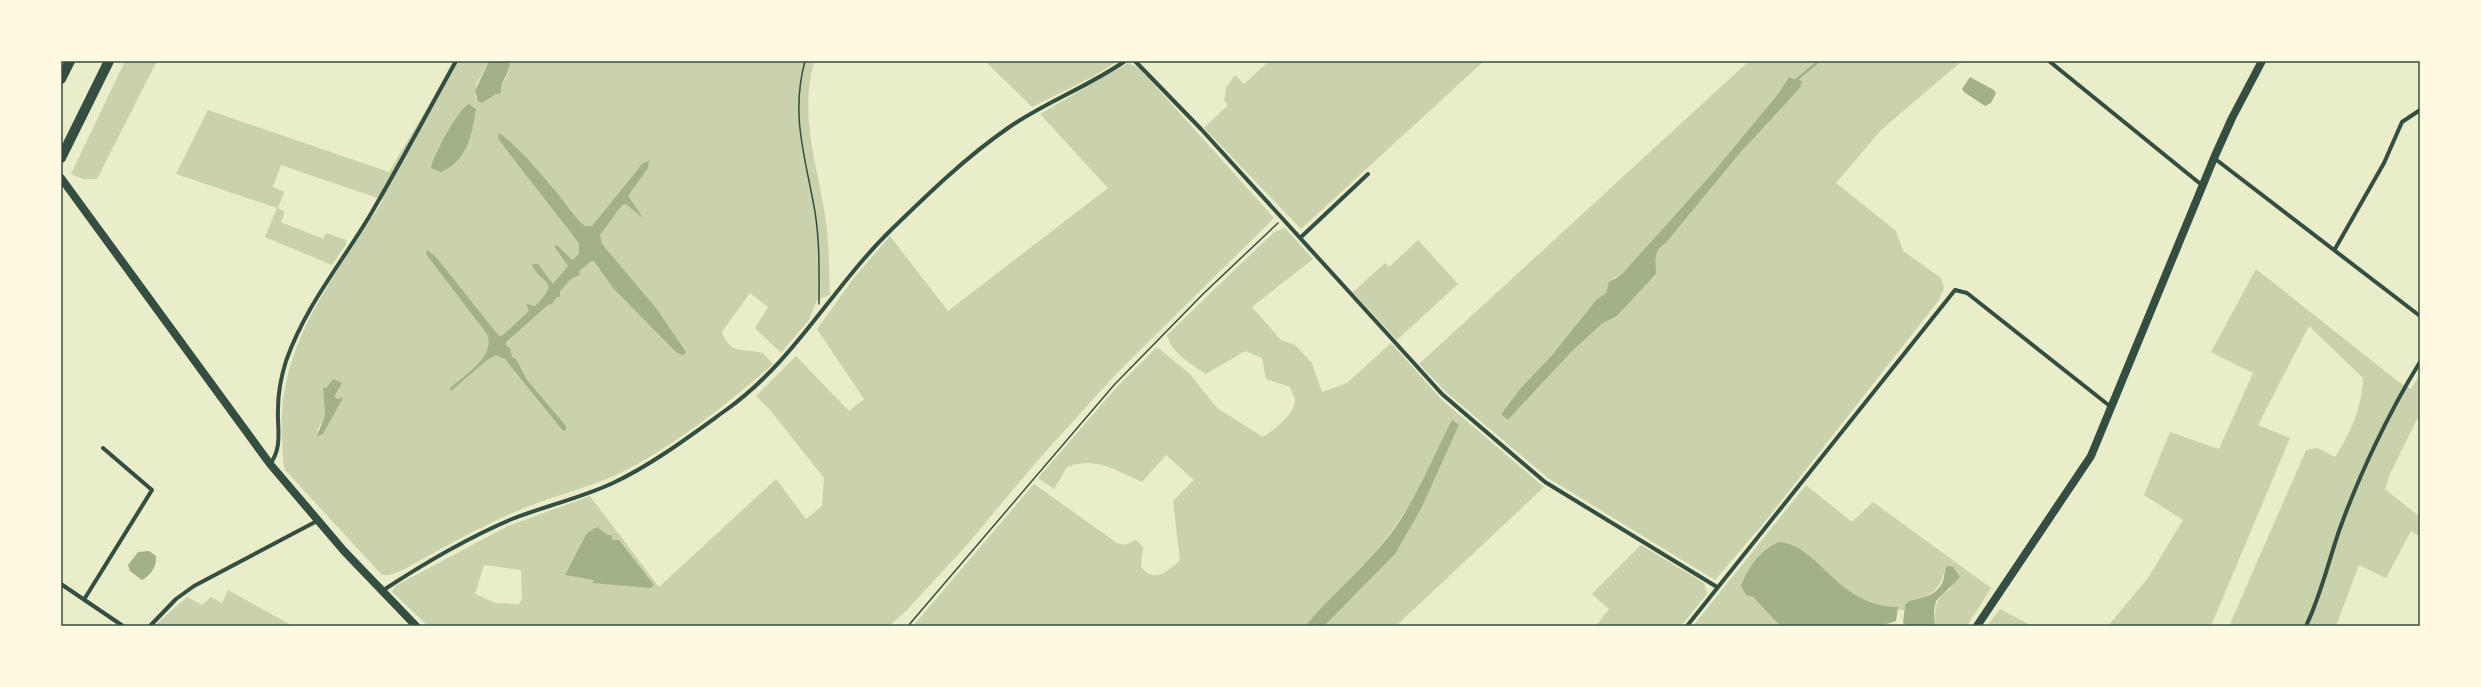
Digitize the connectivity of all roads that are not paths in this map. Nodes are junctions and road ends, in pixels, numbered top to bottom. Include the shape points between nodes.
1 (70, 61) edge
2 (109, 61) edge
3 (456, 61) edge
4 (1125, 61) edge
5 (1135, 61) edge
6 (2049, 61) edge
7 (2262, 61) edge
8 (61, 79) edge
9 (2420, 110) edge
10 (61, 158) edge
11 (2214, 158) junction
12 (1368, 174) dead end
13 (61, 178) edge
14 (2203, 187) junction
15 (1300, 238) junction
16 (2335, 249) junction
17 (2420, 316) edge
18 (2420, 362) edge
19 (2111, 407) junction
20 (102, 448) dead end
21 (270, 464) junction
22 (317, 521) junction
23 (61, 584) edge
24 (1717, 586) junction
25 (382, 591) junction
26 (85, 598) junction
27 (123, 626) edge
28 (150, 626) edge
29 (416, 626) edge
30 (1687, 626) edge
31 (1977, 626) edge
32 (2306, 626) edge

1 - 8 highway
2 - 10 highway
3 - 21 street via 368,218 319,291 304,319 282,376 278,408 279,445 277,455
4 - 25 street via 1027,116 983,146 892,229 779,362 745,396 647,464 610,484 497,526 452,549
5 - 15 street
6 - 14 street
7 - 11 main road
9 - 16 street via 2402,122 2384,163
11 - 14 main road
11 - 16 street
12 - 15 street
13 - 21 main road
14 - 19 main road
15 - 24 street via 1442,394 1529,469 1545,482
16 - 17 street
18 - 32 street via 2406,385 2357,488 2339,531 2318,601
19 - 24 street via 1967,293 1955,290
19 - 31 main road via 2091,456
20 - 26 street via 152,490
21 - 22 main road
22 - 25 main road
22 - 28 street via 194,586 176,599
23 - 26 street
24 - 30 street
25 - 29 main road
26 - 27 street

